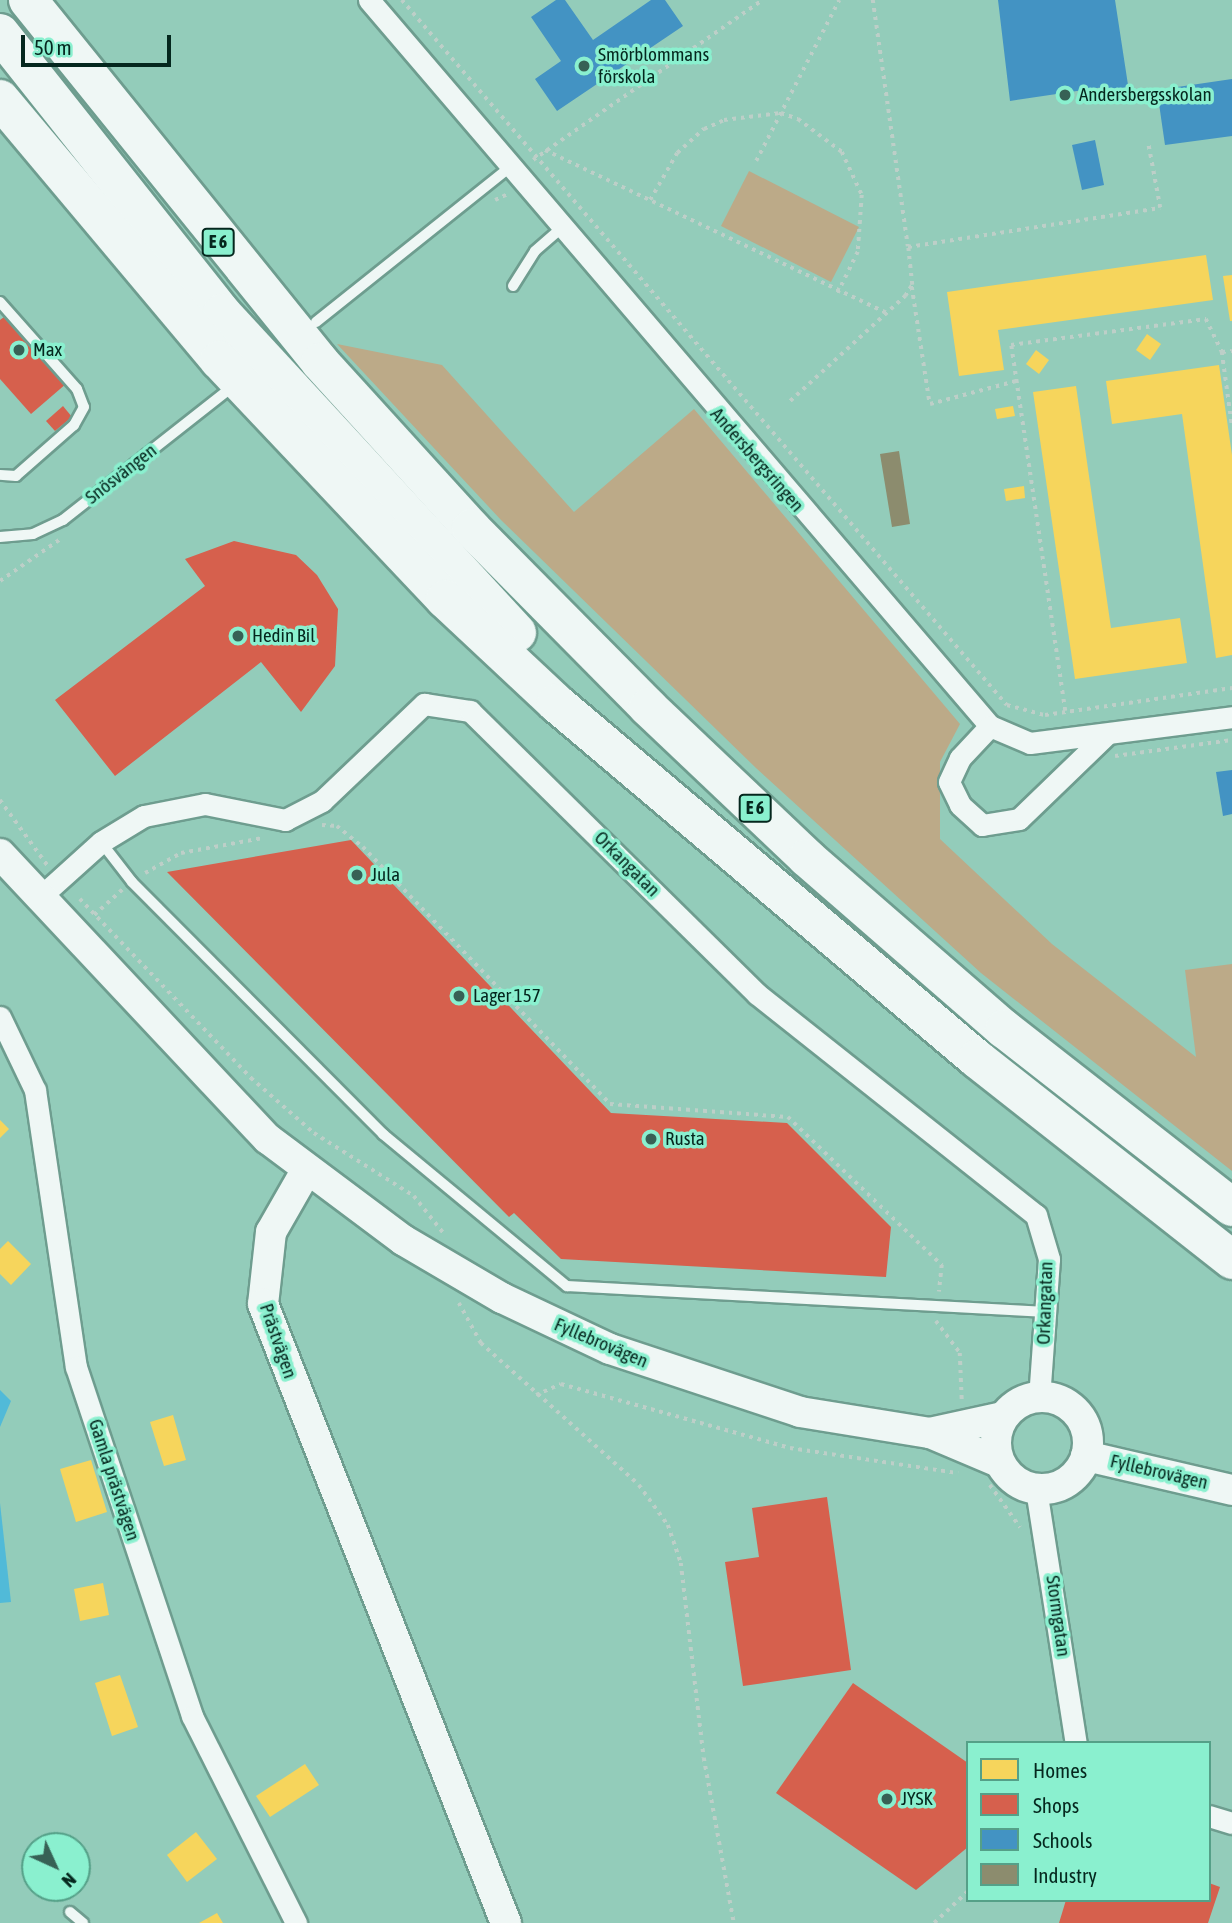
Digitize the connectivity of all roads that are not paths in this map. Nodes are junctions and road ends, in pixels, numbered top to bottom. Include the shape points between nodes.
1 (28, 0) edge
2 (57, 0) edge
3 (369, 0) edge
4 (0, 33) edge
5 (0, 99) edge
6 (118, 119) junction
7 (0, 146) edge
8 (40, 147) junction
9 (514, 173) junction
10 (561, 228) junction
11 (513, 286) dead end
12 (0, 302) edge
13 (316, 322) dead end
14 (232, 388) dead end
15 (0, 475) edge
16 (0, 537) edge
17 (1232, 716) edge
18 (990, 726) junction
19 (1102, 740) junction
20 (102, 842) junction
21 (0, 854) edge
22 (49, 887) junction
23 (779, 888) junction
24 (0, 1017) edge
25 (306, 1171) junction
26 (1232, 1207) edge
27 (1232, 1260) edge
28 (1046, 1312) junction
29 (1040, 1397) junction
30 (1003, 1417) junction
31 (958, 1449) junction
32 (1086, 1457) junction
33 (991, 1470) junction
34 (1036, 1489) junction
35 (1232, 1490) edge
36 (1076, 1741) edge
37 (1211, 1817) edge
38 (1232, 1823) edge
39 (70, 1912) dead end
40 (83, 1923) edge
41 (296, 1923) edge
42 (506, 1923) edge

1 - 6 highway, E 6
2 - 6 highway
3 - 9 street, Andersbergsringen
4 - 23 highway, E 6 via 222,313 421,535
5 - 8 highway
6 - 26 highway, E 6 via 320,362 471,528 648,708 807,858 1004,1029
7 - 8 highway
8 - 23 highway via 261,407 445,599 556,703
9 - 10 street, Andersbergsringen
9 - 13 lane
10 - 11 lane via 535,251
10 - 18 street, Andersbergsringen
12 - 15 lane via 77,389 84,407 74,425 16,476
14 - 16 lane, Snösvängen via 63,520 33,534
17 - 19 street, Andersbergsringen
18 - 19 street, Andersbergsringen via 1030,743
18 - 19 street via 960,758 949,782 960,805 982,825 1018,819
20 - 22 street, Orkangatan
20 - 28 lane via 132,882 383,1134 567,1286
20 - 28 street, Orkangatan via 144,816 205,804 285,820 322,801 424,704 470,711 757,995 1036,1215 1049,1259
21 - 22 street
22 - 25 street via 118,985
23 - 27 highway, E 6 via 977,1059
24 - 41 street, Gamla prästvägen via 35,1090 76,1367 192,1716
25 - 31 street, Fyllebrovägen via 403,1240 502,1298 610,1349 800,1412 930,1433
25 - 42 street, Prästvägen via 271,1232 263,1304
28 - 29 street, Orkangatan
29 - 30 street, Fyllebrovägen via 1019,1403
29 - 32 street, Fyllebrovägen via 1065,1403 1078,1414 1087,1430
30 - 31 street, Fyllebrovägen
30 - 33 street
31 - 33 street
32 - 34 street, Fyllebrovägen via 1071,1479
32 - 35 street, Fyllebrovägen
33 - 34 street
34 - 36 street, Stormgatan
37 - 38 street
39 - 40 lane

